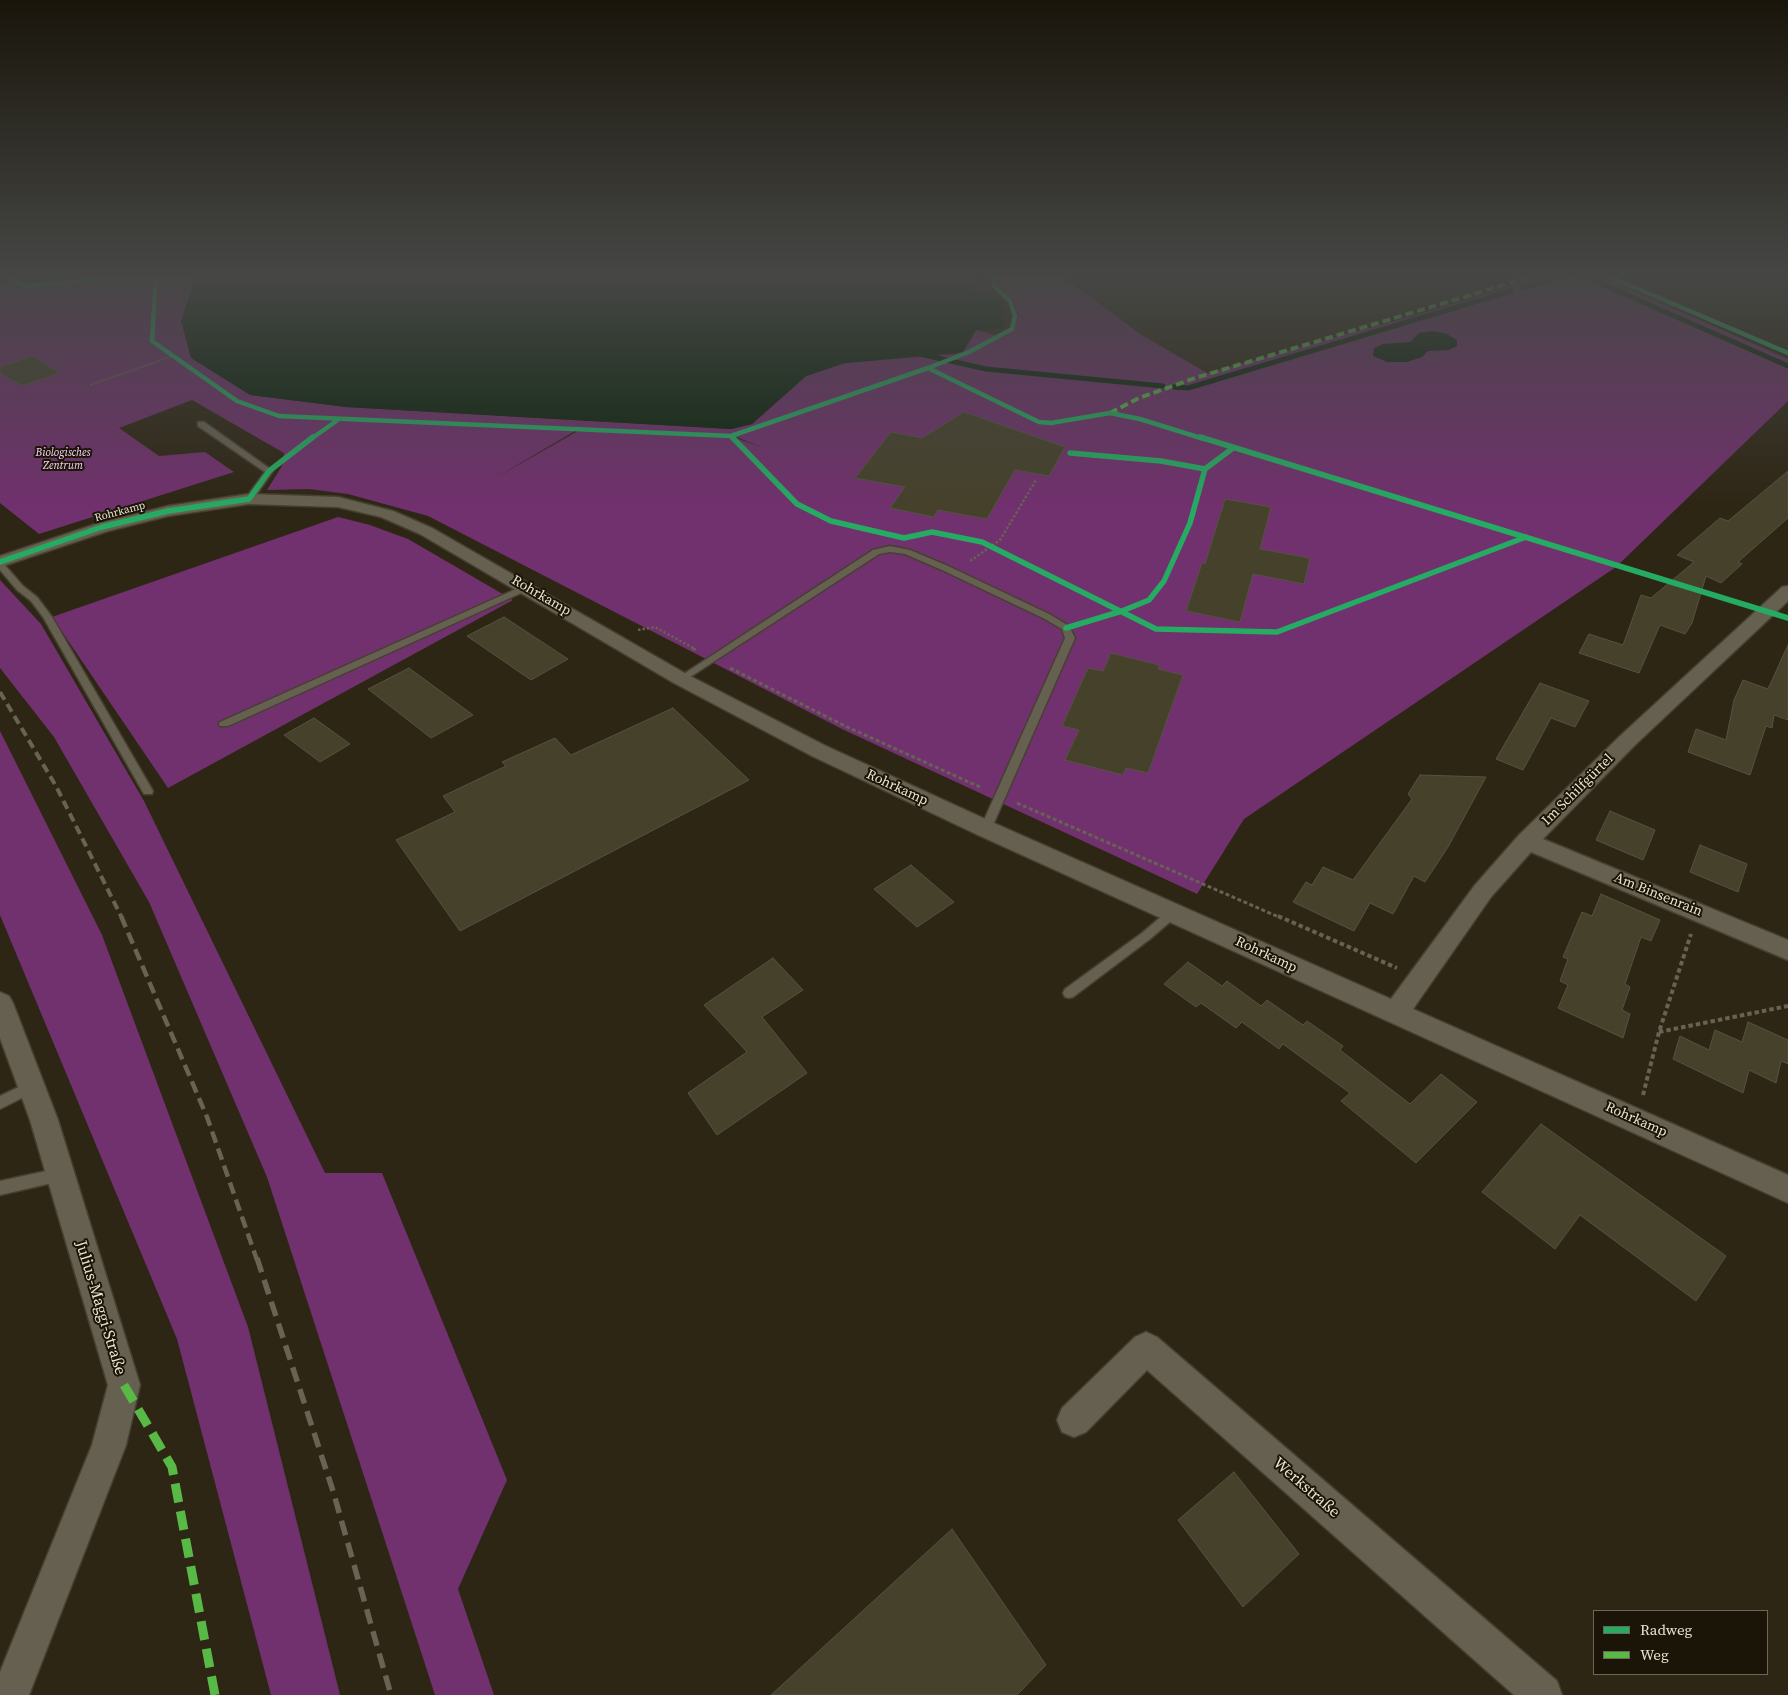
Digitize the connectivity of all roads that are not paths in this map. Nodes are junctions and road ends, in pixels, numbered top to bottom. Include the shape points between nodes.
1 (201, 424) dead end
2 (250, 499) junction
3 (0, 564) edge
4 (527, 588) junction
5 (1788, 591) edge
6 (681, 679) junction
7 (224, 724) dead end
8 (148, 791) dead end
9 (986, 829) junction
10 (1527, 842) junction
11 (1174, 912) junction
12 (1788, 950) edge
13 (1069, 993) dead end
14 (0, 1003) edge
15 (1395, 1013) junction
16 (31, 1087) junction
17 (0, 1103) edge
18 (60, 1175) junction
19 (0, 1188) edge
20 (1788, 1189) edge
21 (1074, 1420) dead end
22 (10, 1695) edge
23 (1543, 1695) edge

1 - 2 lane via 269,471
2 - 3 street, Rohrkamp via 168,511 95,530
2 - 4 street, Rohrkamp via 338,502 387,514 426,531
3 - 8 lane via 47,616
4 - 6 street, Rohrkamp
4 - 7 lane
5 - 10 street, Im Schilfgürtel via 1627,741
6 - 9 street, Rohrkamp via 819,751
6 - 9 lane via 876,552 890,549 907,552 956,572 1058,622 1066,628 1070,638
9 - 11 street, Rohrkamp
10 - 12 street, Am Binsenrain
10 - 15 street, Im Schilfgürtel via 1483,891
11 - 13 lane
11 - 15 street, Rohrkamp
14 - 16 street, Julius-Maggi-Straße
15 - 20 street, Rohrkamp
16 - 17 lane
16 - 18 street, Julius-Maggi-Straße
18 - 19 lane
18 - 22 street, Julius-Maggi-Straße via 124,1385 109,1444
21 - 23 street, Werkstraße via 1146,1348

